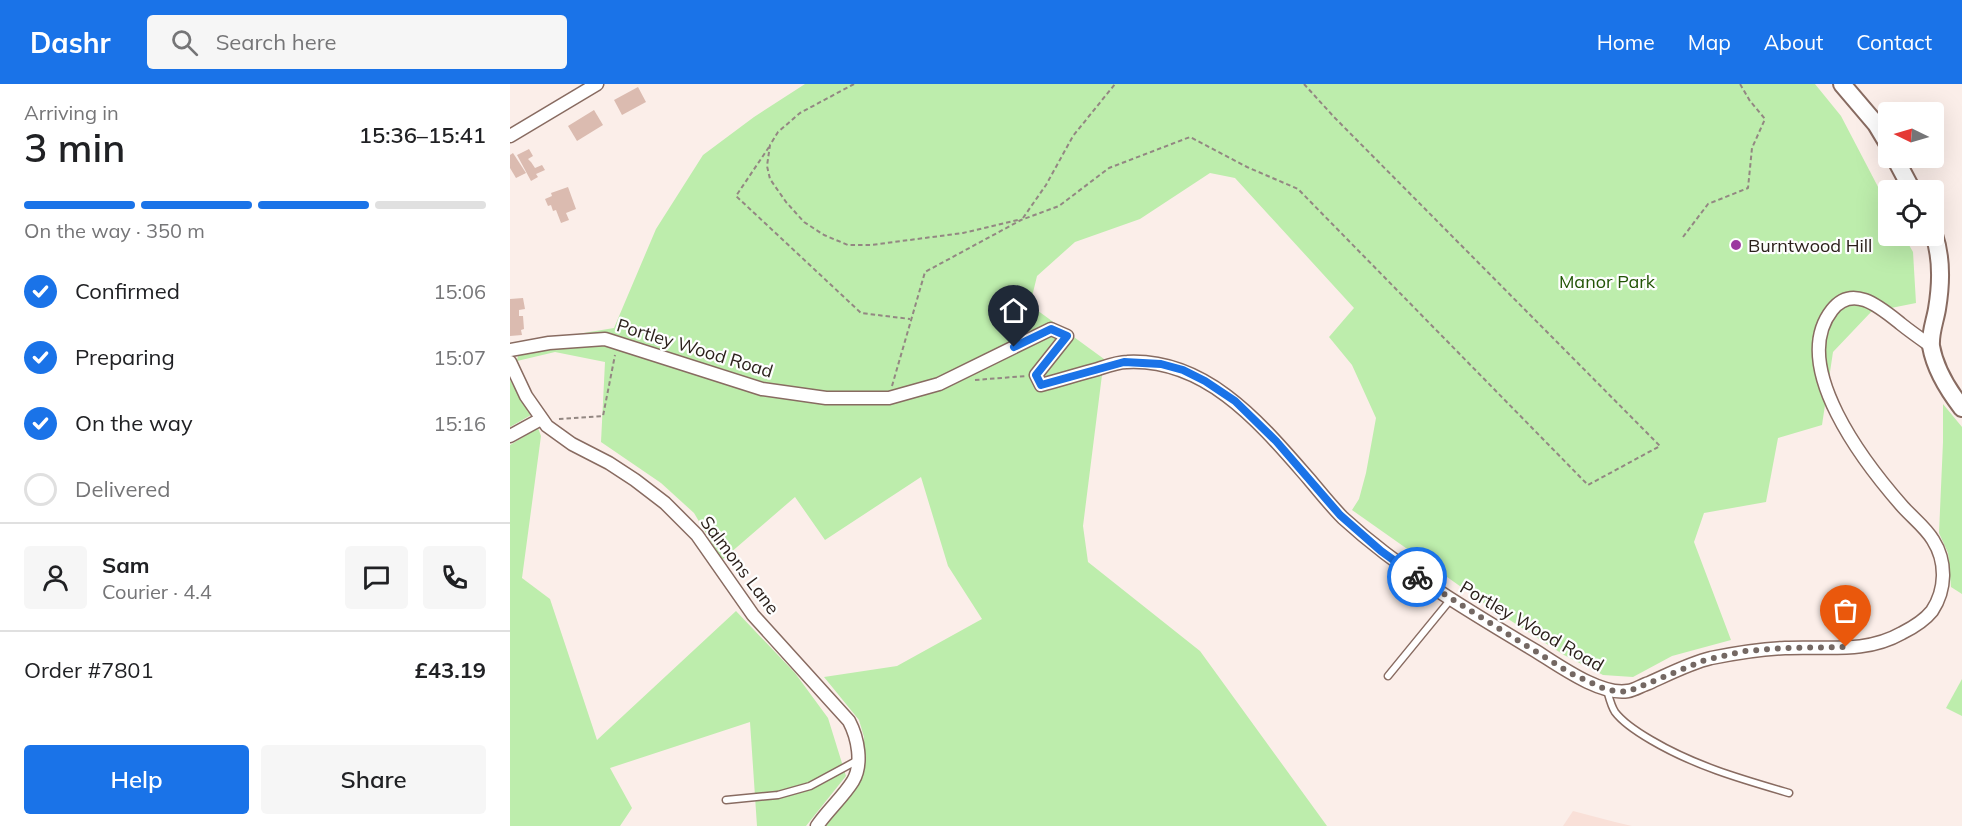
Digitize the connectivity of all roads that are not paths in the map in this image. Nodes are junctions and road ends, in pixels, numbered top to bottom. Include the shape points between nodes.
1 (597, 84) edge
2 (1842, 84) edge
3 (1878, 127) edge
4 (510, 136) edge
5 (1936, 246) edge
6 (1931, 346) junction
7 (510, 350) edge
8 (510, 362) edge
9 (1962, 408) edge
10 (541, 419) junction
11 (510, 436) edge
12 (1451, 599) junction
13 (1388, 676) dead end
14 (1607, 690) junction
15 (858, 760) junction
16 (1789, 793) dead end
17 (726, 800) dead end
18 (817, 826) edge

1 - 4 street
2 - 3 street
5 - 6 street via 1940,281
6 - 9 street via 1938,369
6 - 14 street, Portley Wood Road via 1867,300 1850,297 1837,303 1824,320 1819,342 1824,386 1839,418 1901,505 1934,541 1942,560 1944,580 1930,613 1891,640 1867,647 1745,651 1705,660 1627,692
7 - 12 street, Portley Wood Road via 549,342 605,339 762,389 826,398 889,398 939,384 1051,329 1067,336 1036,375 1041,385 1124,362 1161,364 1205,381 1235,401 1276,441 1340,515 1381,551
8 - 10 street, Salmons Lane
10 - 11 street
10 - 15 street, Salmons Lane via 572,444 635,480 697,535 753,615 849,721 856,733
12 - 13 lane
12 - 14 street, Portley Wood Road via 1570,673
14 - 16 lane via 1614,711 1635,731 1656,743 1724,774
15 - 17 lane via 810,786 778,795
15 - 18 street, Salmons Lane via 854,780

